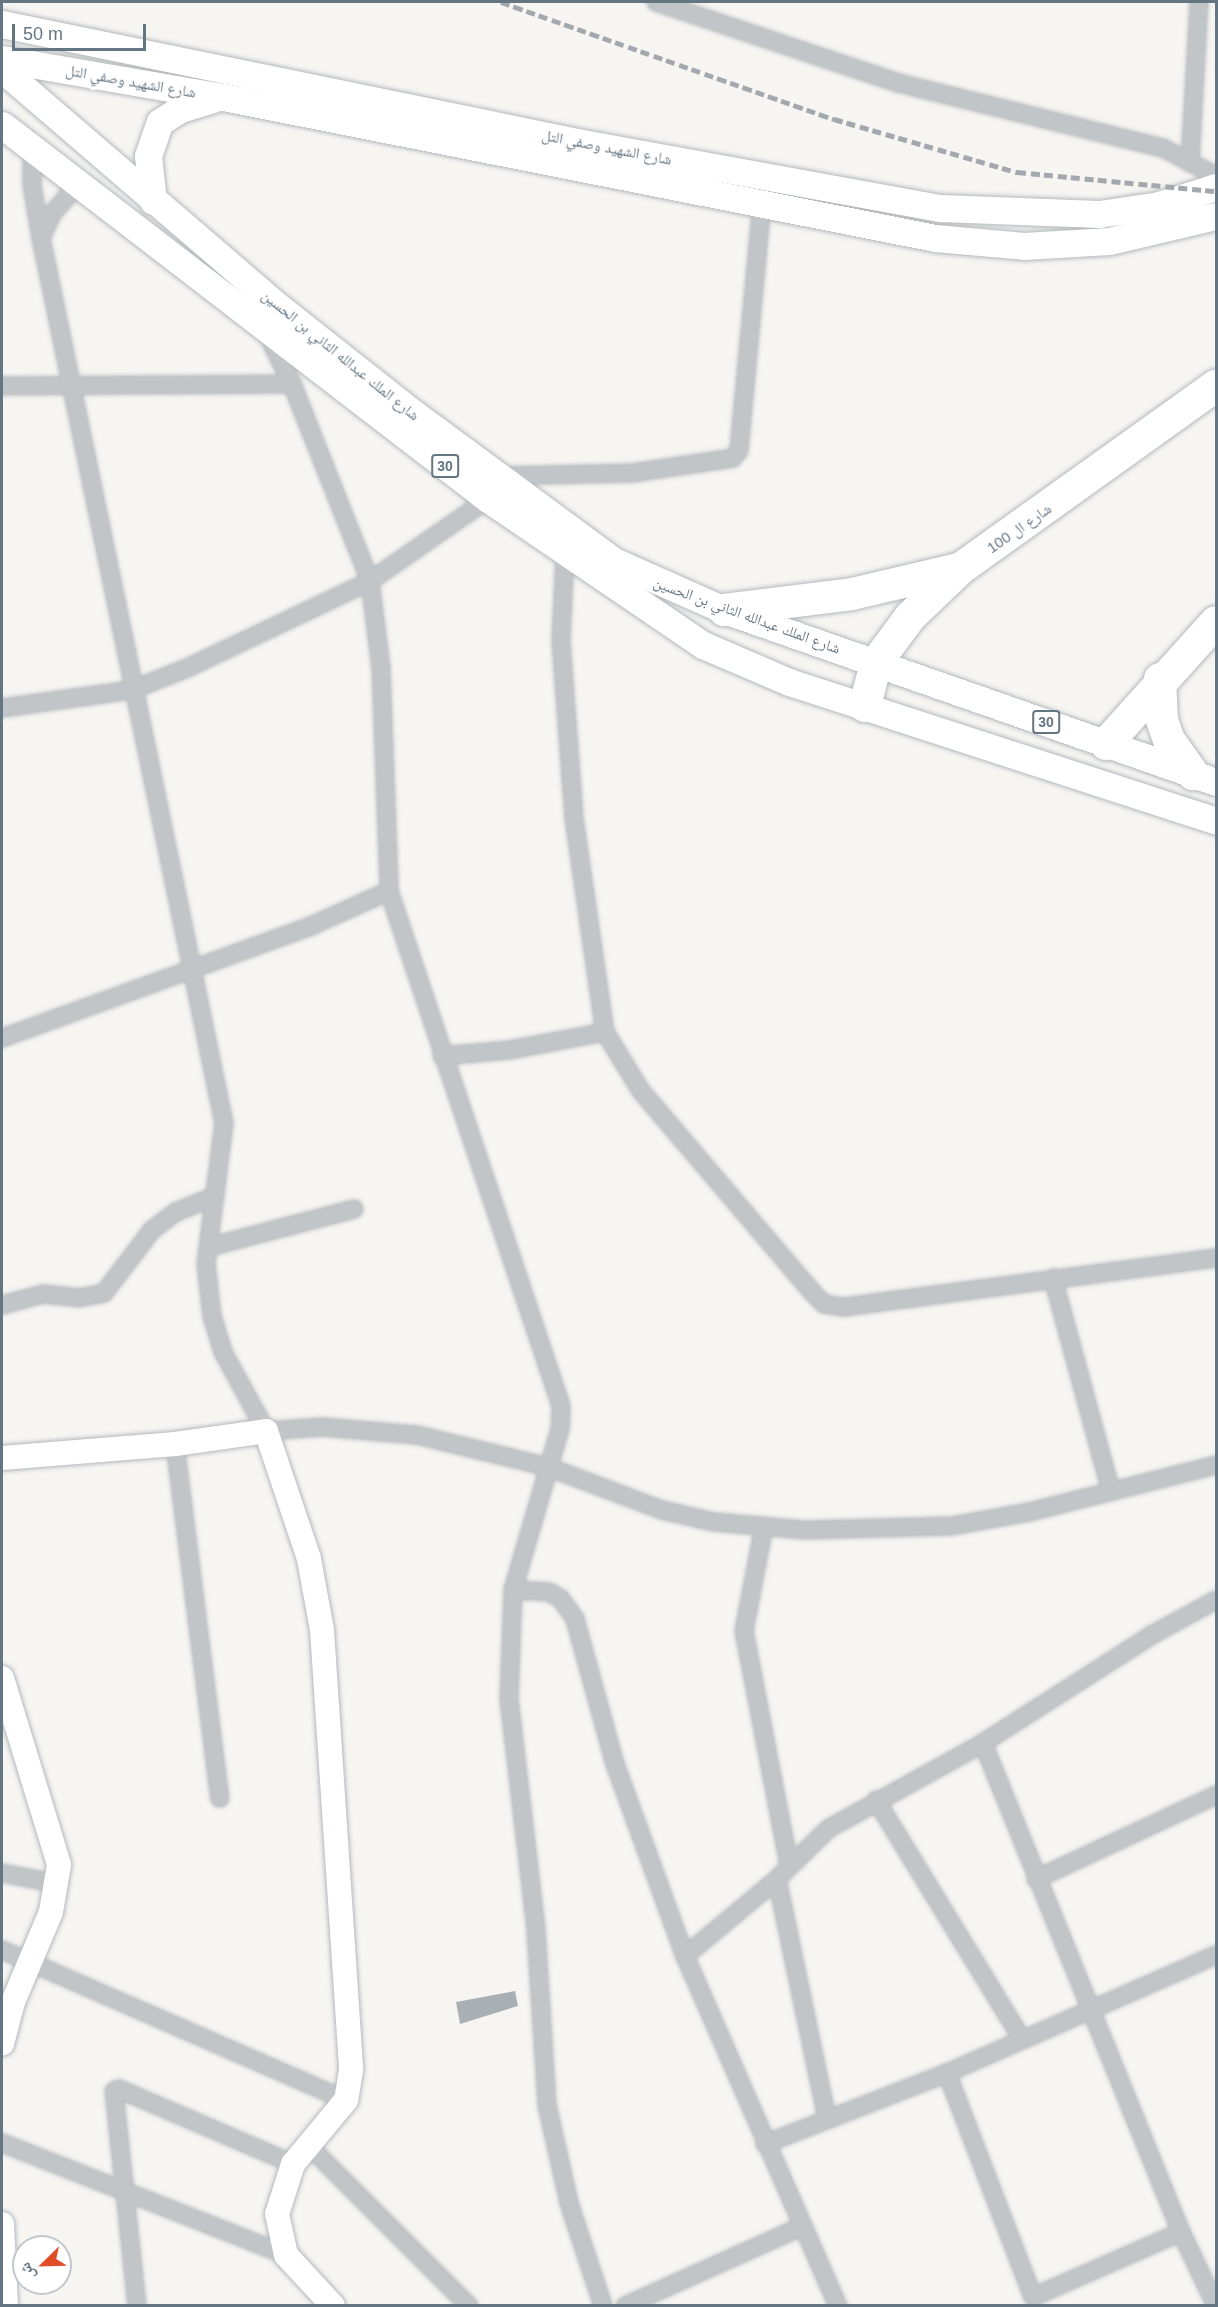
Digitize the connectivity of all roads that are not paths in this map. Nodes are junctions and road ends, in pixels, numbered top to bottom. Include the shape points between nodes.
1 (656, 2) edge
2 (1199, 2) edge
3 (14, 27) edge
4 (2, 48) edge
5 (2, 59) edge
6 (2, 69) edge
7 (223, 97) junction
8 (2, 125) edge
9 (19, 144) edge
10 (1190, 163) junction
11 (1216, 176) edge
12 (76, 186) junction
13 (1216, 187) edge
14 (153, 201) junction
15 (762, 204) junction
16 (1216, 216) edge
17 (41, 238) junction
18 (263, 326) junction
19 (292, 384) junction
20 (74, 385) junction
21 (2, 386) edge
22 (1216, 386) edge
23 (493, 488) junction
24 (565, 553) junction
25 (960, 569) junction
26 (370, 580) junction
27 (724, 610) junction
28 (1216, 622) edge
29 (876, 663) junction
30 (1160, 679) junction
31 (132, 690) junction
32 (865, 706) junction
33 (2, 708) edge
34 (1106, 744) junction
35 (1093, 778) junction
36 (1205, 778) edge
37 (1216, 821) edge
38 (389, 891) junction
39 (192, 966) junction
40 (605, 1032) junction
41 (2, 1038) edge
42 (442, 1056) junction
43 (215, 1196) junction
44 (354, 1209) dead end
45 (209, 1247) junction
46 (1216, 1258) edge
47 (1053, 1278) junction
48 (2, 1305) edge
49 (266, 1431) junction
50 (175, 1444) junction
51 (4, 1460) edge
52 (1216, 1466) edge
53 (548, 1467) junction
54 (1111, 1491) junction
55 (764, 1526) junction
56 (513, 1590) junction
57 (1216, 1600) edge
58 (2, 1678) edge
59 (983, 1743) junction
60 (1216, 1796) edge
61 (220, 1797) dead end
62 (876, 1800) junction
63 (789, 1865) junction
64 (2, 1873) edge
65 (777, 1879) junction
66 (1036, 1879) junction
67 (57, 1884) junction
68 (2, 1950) edge
69 (1216, 1955) edge
70 (685, 1956) junction
71 (31, 1960) junction
72 (1088, 2007) junction
73 (1021, 2038) junction
74 (2, 2044) edge
75 (947, 2073) junction
76 (346, 2100) junction
77 (827, 2119) junction
78 (2, 2143) edge
79 (765, 2144) junction
80 (308, 2145) junction
81 (293, 2164) junction
82 (125, 2193) junction
83 (2, 2224) edge
84 (801, 2227) junction
85 (1181, 2232) junction
86 (286, 2255) junction
87 (1213, 2287) edge
88 (1035, 2301) edge
89 (463, 2303) edge
90 (141, 2304) edge
91 (6, 2306) edge
92 (333, 2306) edge
93 (603, 2306) edge
94 (625, 2306) edge
95 (838, 2306) edge
96 (1216, 2306) edge

1 - 10 street via 898,83 1163,148
2 - 10 street
3 - 4 main road
3 - 13 main road, شارع الشهيد وصفي التل via 582,143 941,208 1099,214 1159,205
5 - 7 main road, شارع الشهيد وصفي التل
6 - 14 main road, شارع الملك عبدالله الثاني بن الحسين / 30
7 - 14 main road via 180,108 160,122 148,156
7 - 15 main road, شارع الشهيد وصفي التل
8 - 9 main road, شارع الملك عبدالله الثاني بن الحسين / 30
9 - 12 main road, شارع الملك عبدالله الثاني بن الحسين / 30
9 - 17 street
10 - 11 street
12 - 17 street via 52,214
12 - 18 main road, شارع الملك عبدالله الثاني بن الحسين / 30
14 - 23 main road, شارع الملك عبدالله الثاني بن الحسين / 30
15 - 16 main road, شارع الشهيد وصفي التل via 935,238 1024,246 1109,242
15 - 23 street via 739,450 733,458
17 - 20 street
18 - 19 street
18 - 23 main road, شارع الملك عبدالله الثاني بن الحسين / 30
19 - 20 street
19 - 26 street
20 - 21 street
20 - 31 street
22 - 25 highway, شارع ال 100
23 - 24 main road, شارع الملك عبدالله الثاني بن الحسين / 30
23 - 26 street
23 - 27 main road, شارع الملك عبدالله الثاني بن الحسين / 30 via 614,561
24 - 32 main road, شارع الملك عبدالله الثاني بن الحسين / 30 via 703,645 744,665
24 - 40 street via 561,641 574,819
25 - 27 highway via 852,594
25 - 29 highway, شارع ال 100 via 910,616
26 - 31 street
26 - 38 street via 381,668
27 - 29 main road, شارع الملك عبدالله الثاني بن الحسين / 30
28 - 30 highway
29 - 32 highway, شارع ال 100
29 - 34 main road, شارع الملك عبدالله الثاني بن الحسين / 30
30 - 34 highway
30 - 36 highway via 1166,730
31 - 33 street
31 - 39 street
32 - 35 main road, شارع الملك عبدالله الثاني بن الحسين / 30
34 - 35 main road
34 - 36 main road, شارع الملك عبدالله الثاني بن الحسين / 30
35 - 37 main road, شارع الملك عبدالله الثاني بن الحسين / 30
38 - 39 street via 311,926
38 - 42 street
39 - 41 street
39 - 43 street via 224,1124
40 - 42 street via 510,1050
40 - 47 street via 641,1091 824,1304 844,1306
42 - 53 street via 561,1406 560,1429
43 - 45 street
43 - 48 street via 176,1212 152,1230 104,1293 34,1295
44 - 45 street
45 - 49 street via 212,1316 220,1343
46 - 47 street
47 - 54 street
49 - 50 street
49 - 53 street via 367,1428
49 - 76 street via 309,1559 322,1630 351,2070
50 - 51 street
50 - 61 street
52 - 54 street
53 - 55 street via 662,1510
53 - 56 street
54 - 55 street via 952,1526 868,1531
55 - 63 street via 744,1631
56 - 70 street via 549,1592 560,1598 575,1619 615,1764
56 - 93 street via 509,1699 536,1930 547,2105 569,2203
57 - 59 street via 1150,1636
58 - 67 street via 52,1830 59,1865
59 - 62 street
59 - 66 street
60 - 66 street
62 - 63 street via 828,1829
62 - 73 street
63 - 65 street
64 - 67 street
65 - 70 street
65 - 77 street
66 - 72 street
67 - 71 street
68 - 71 street
69 - 72 street
70 - 79 street
71 - 74 street
71 - 76 street
72 - 73 street
72 - 85 street
73 - 75 street
75 - 77 street
75 - 88 street
76 - 80 street
77 - 79 street
78 - 82 street
79 - 84 street
80 - 81 street
80 - 89 street
81 - 82 street via 117,2089 112,2093
81 - 86 street via 277,2214
82 - 86 street
82 - 90 street
83 - 91 street
84 - 94 street
84 - 95 street
85 - 87 street
85 - 88 street
86 - 92 street
87 - 96 street

